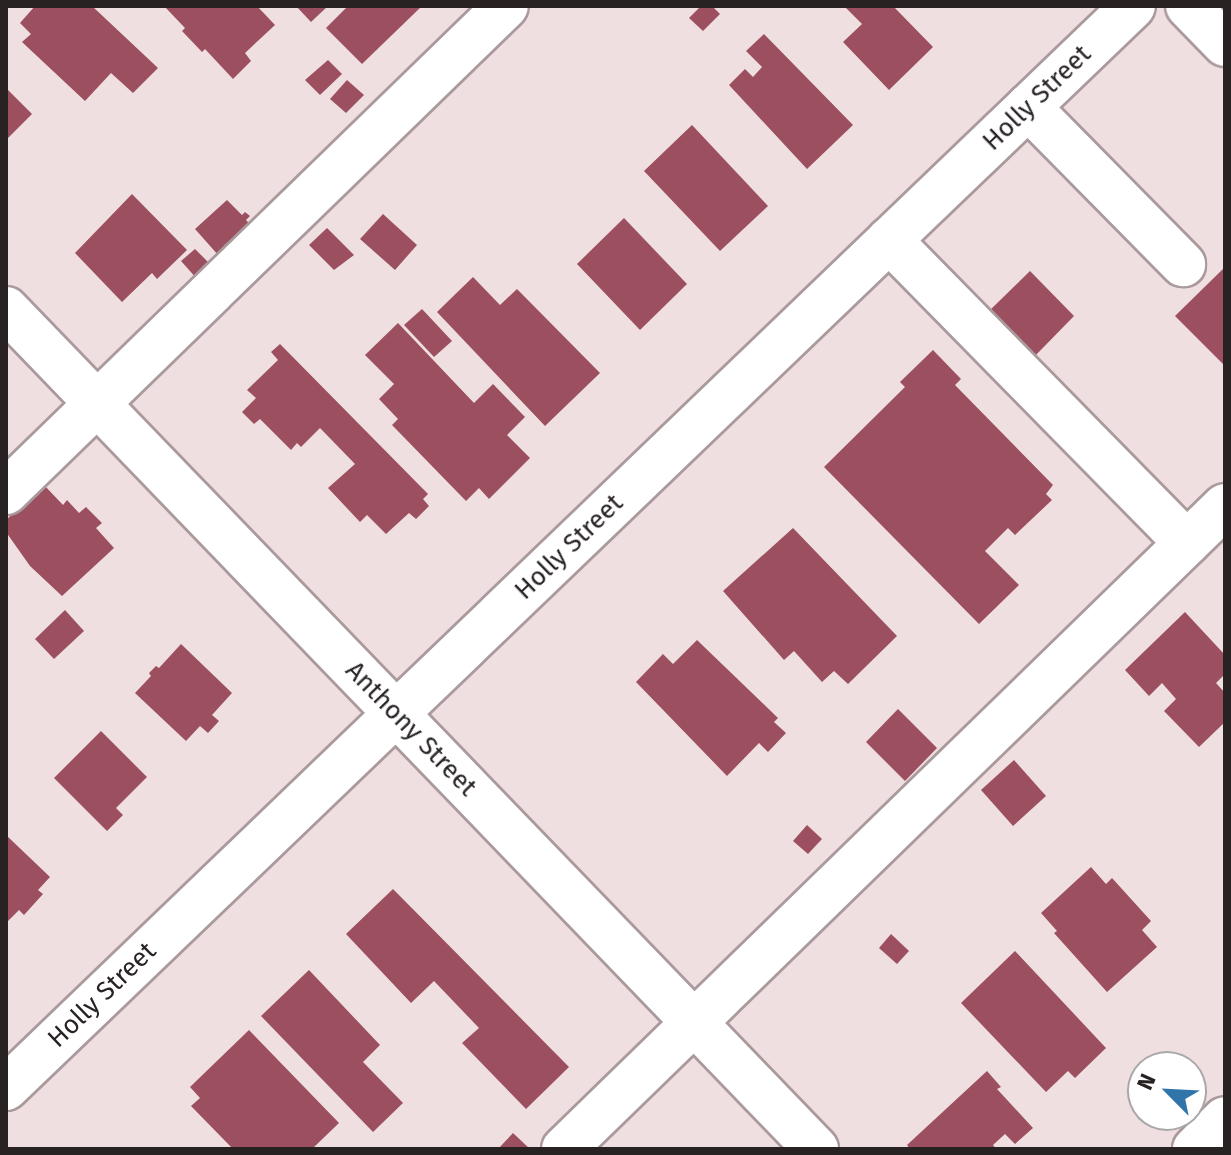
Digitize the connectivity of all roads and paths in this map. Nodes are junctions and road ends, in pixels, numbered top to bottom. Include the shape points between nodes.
1 (506, 6) edge
2 (1133, 6) edge
3 (1188, 6) edge
4 (1225, 44) edge
5 (1028, 107) junction
6 (889, 240) junction
7 (1183, 264) dead end
8 (6, 309) edge
9 (97, 404) junction
10 (6, 492) edge
11 (1225, 506) edge
12 (1187, 543) junction
13 (395, 713) junction
14 (694, 1022) junction
15 (6, 1088) edge
16 (1225, 1119) edge
17 (564, 1149) edge
18 (816, 1149) edge
19 (1195, 1149) edge

1 - 9 street
2 - 5 street, Holly Street
3 - 4 street
5 - 6 street, Holly Street
5 - 7 street
6 - 12 street
6 - 13 street, Holly Street
8 - 9 street, Anthony Street
9 - 10 street
9 - 13 street, Anthony Street
11 - 12 street
12 - 14 street
13 - 14 street, Anthony Street
13 - 15 street, Holly Street
14 - 17 street
14 - 18 street, Anthony Street
16 - 19 street

